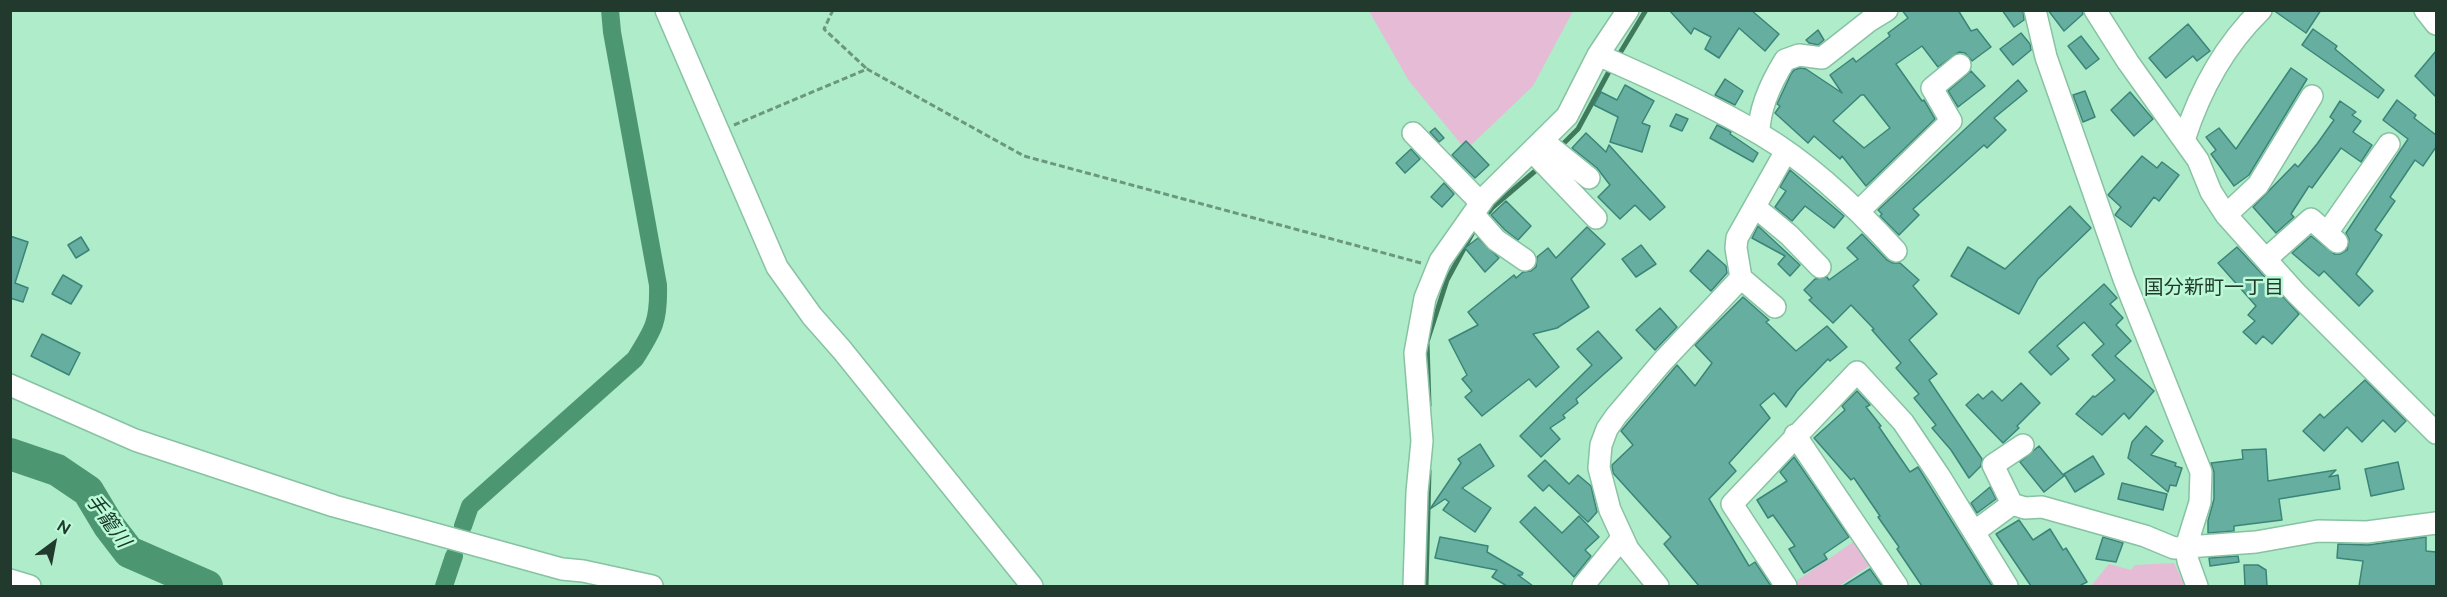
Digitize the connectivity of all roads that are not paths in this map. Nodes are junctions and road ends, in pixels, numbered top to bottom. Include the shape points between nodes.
1 (666, 10) edge
2 (1628, 10) edge
3 (1887, 10) edge
4 (2035, 10) edge
5 (2095, 10) edge
6 (2260, 10) edge
7 (2425, 10) edge
8 (2436, 24) edge
9 (1601, 56) junction
10 (1960, 65) dead end
11 (2312, 96) dead end
12 (1413, 133) dead end
13 (1759, 134) junction
14 (2184, 140) junction
15 (2389, 144) dead end
16 (1539, 148) junction
17 (1786, 151) junction
18 (1558, 165) junction
19 (1588, 178) dead end
20 (1755, 207) junction
21 (1477, 209) junction
22 (1860, 211) junction
23 (2226, 215) junction
24 (1596, 218) dead end
25 (1896, 251) dead end
26 (2266, 259) junction
27 (1525, 260) dead end
28 (1820, 267) dead end
29 (1741, 278) junction
30 (1776, 306) dead end
31 (10, 384) edge
32 (2436, 433) edge
33 (1795, 435) junction
34 (2023, 444) dead end
35 (2012, 504) junction
36 (2436, 523) edge
37 (1974, 532) junction
38 (1622, 538) junction
39 (2186, 547) junction
40 (10, 580) edge
41 (30, 586) edge
42 (652, 586) edge
43 (1032, 586) edge
44 (1414, 586) edge
45 (1583, 586) edge
46 (1658, 586) edge
47 (1786, 586) edge
48 (1897, 586) edge
49 (2007, 586) edge
50 (2198, 586) edge

1 - 43 street via 777,267 812,316
2 - 9 street
3 - 13 street via 1822,58 1799,56 1785,60 1772,80
4 - 39 street via 2046,57 2124,279 2201,472 2200,502
5 - 14 street
6 - 14 street via 2216,65 2195,106
7 - 8 street
9 - 13 street
9 - 16 street via 1567,116
10 - 22 street via 1932,88 1951,121
11 - 23 street via 2258,185
12 - 21 street
13 - 17 street
14 - 23 street
15 - 26 street via 2332,238 2311,219
16 - 18 street
16 - 21 street
17 - 20 street
17 - 22 street
18 - 19 street
18 - 24 street
20 - 28 street
20 - 29 street via 1736,243
21 - 27 street via 1497,240
21 - 44 street via 1437,268 1425,298 1415,353 1422,441
22 - 25 street
23 - 26 street
26 - 32 street
29 - 30 street
29 - 38 street via 1662,362 1607,429 1599,468
31 - 42 street via 135,440 334,506 562,569
33 - 37 street via 1857,372 1903,422
33 - 47 street via 1732,504
33 - 48 street
34 - 35 street via 1993,465
35 - 37 street
35 - 39 street via 2042,507 2145,536 2169,548
36 - 39 street via 2367,532 2318,531 2256,542
37 - 49 street
38 - 45 street
38 - 46 street
39 - 50 street
40 - 41 street

